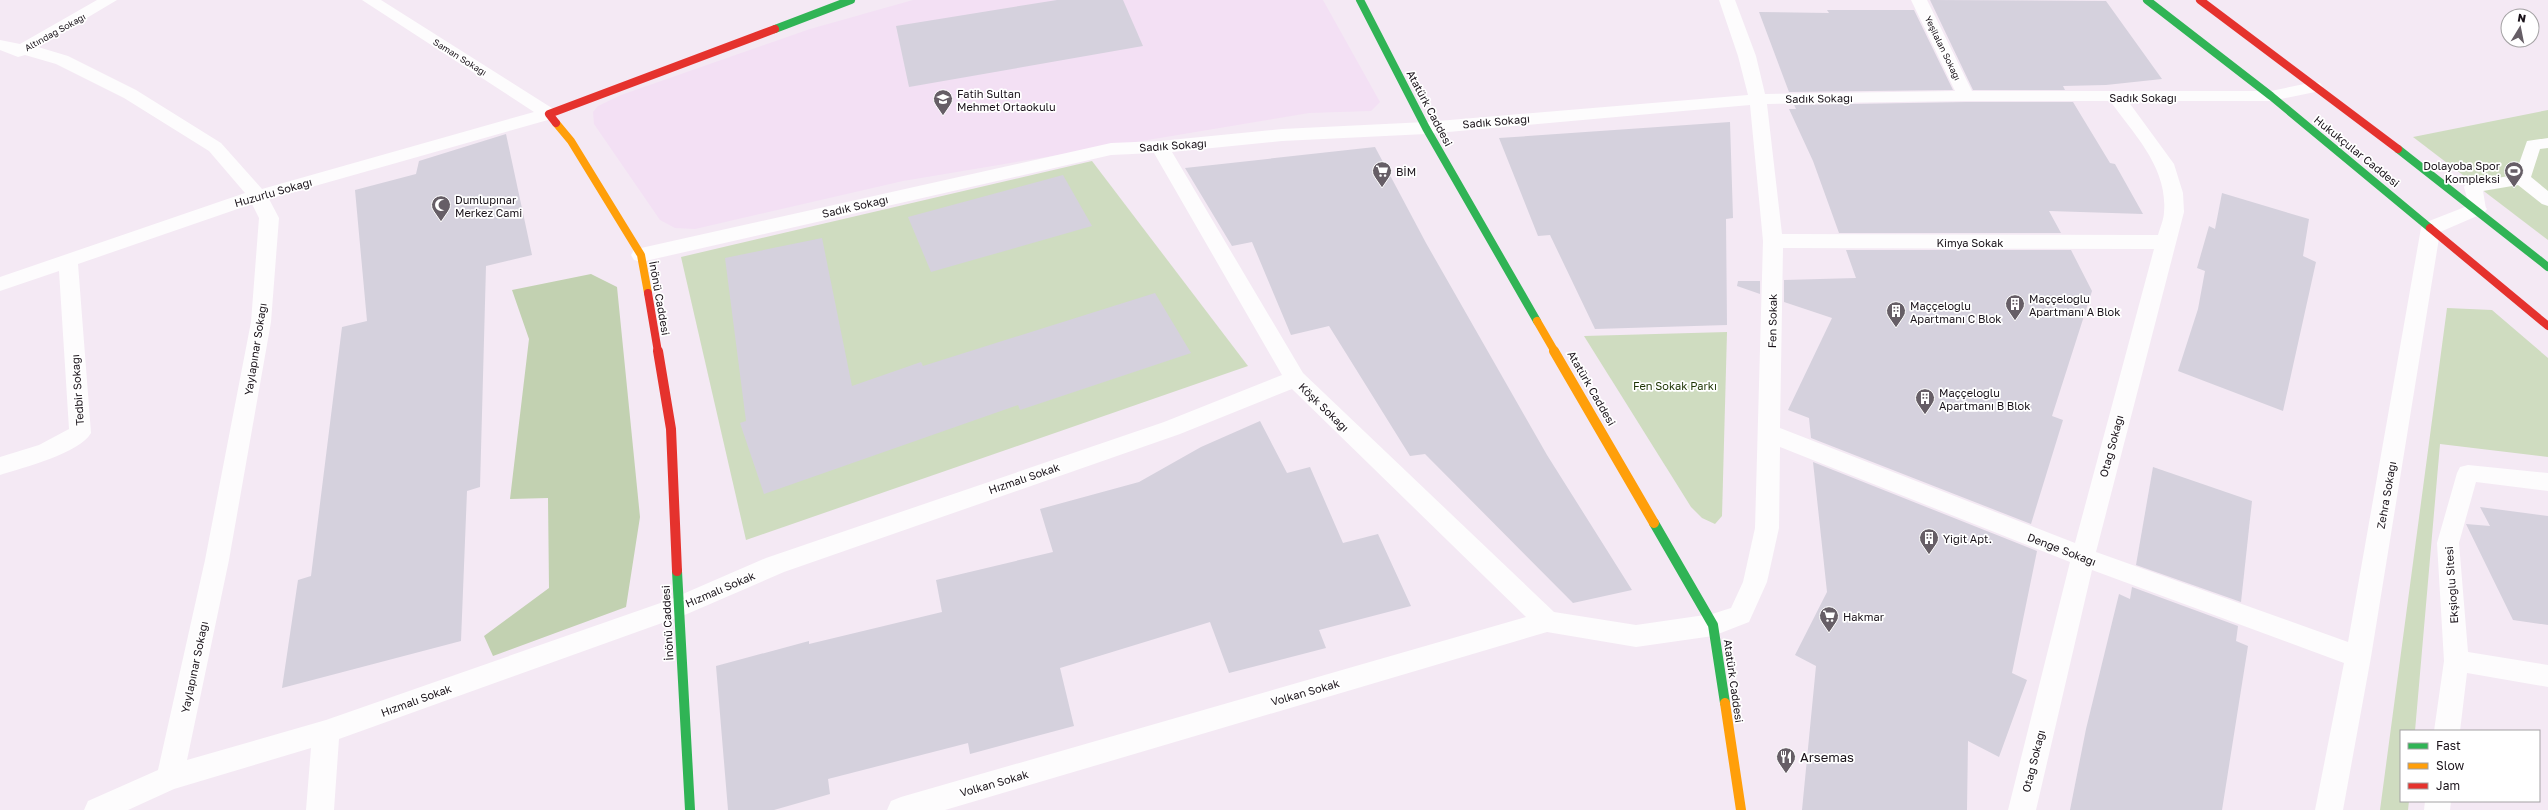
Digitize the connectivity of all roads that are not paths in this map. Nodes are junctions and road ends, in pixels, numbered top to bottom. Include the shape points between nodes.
1 (109, 0) edge
2 (370, 0) edge
3 (851, 0) edge
4 (1360, 0) edge
5 (1727, 0) edge
6 (1920, 0) edge
7 (2146, 0) edge
8 (2200, 0) edge
9 (0, 45) edge
10 (23, 50) junction
11 (0, 61) edge
12 (2314, 87) junction
13 (1966, 96) junction
14 (2271, 96) junction
15 (2116, 97) junction
16 (1758, 99) junction
17 (549, 114) junction
18 (1426, 128) junction
19 (2548, 143) edge
20 (1160, 147) junction
21 (2522, 179) junction
22 (258, 196) junction
23 (2548, 200) edge
24 (2477, 210) junction
25 (2431, 228) junction
26 (1773, 241) junction
27 (2168, 242) junction
28 (641, 255) junction
29 (68, 261) junction
30 (2548, 267) edge
31 (0, 284) edge
32 (2548, 326) edge
33 (1295, 379) junction
34 (1769, 433) junction
35 (0, 466) edge
36 (2548, 482) edge
37 (2083, 558) junction
38 (678, 607) junction
39 (1547, 621) junction
40 (1713, 625) junction
41 (2358, 657) junction
42 (2456, 661) junction
43 (2548, 676) edge
44 (2447, 730) edge
45 (326, 732) junction
46 (170, 778) junction
47 (106, 808) edge
48 (320, 810) edge
49 (690, 810) edge
50 (901, 810) edge
51 (1741, 810) edge
52 (2022, 810) edge
53 (2329, 810) edge

1 - 10 street, Altındağ Sokağı
2 - 17 street, Saman Sokağı
3 - 17 street
4 - 18 street, Atatürk Caddesi
5 - 16 street, Fen Sokak
6 - 13 street, Yeşilalan Sokağı
7 - 14 street, Hukukçular Caddesi
8 - 12 street
9 - 10 street, Yaylapınar Sokağı
10 - 11 street, Altındağ Sokağı
10 - 22 street, Yaylapınar Sokağı via 62,60 130,94 168,117 215,147
12 - 14 street, Sadık Sokağı
12 - 24 street
13 - 15 street, Sadık Sokağı
13 - 16 street, Sadık Sokağı
14 - 15 street, Sadık Sokağı
14 - 25 street, Hukukçular Caddesi
15 - 27 street, Otağ Sokağı via 2165,164 2173,193 2174,212
16 - 18 street, Sadık Sokağı
16 - 26 street, Fen Sokak
17 - 22 street, Huzurlu Sokağı
17 - 28 street, İnönü Caddesi via 571,141
18 - 20 street, Sadık Sokağı via 1282,135
18 - 40 street, Atatürk Caddesi
19 - 21 lane via 2533,146
20 - 28 street, Sadık Sokağı via 1111,149
20 - 33 street, Köşk Sokağı
21 - 23 lane
21 - 24 lane via 2473,187
22 - 29 street, Huzurlu Sokağı via 126,238
22 - 46 street, Yaylapınar Sokağı via 269,218 261,322 217,560
24 - 25 street
24 - 30 street
25 - 32 street, Hukukçular Caddesi
25 - 41 street, Zehra Sokağı
26 - 27 street, Kimya Sokak
26 - 34 street, Fen Sokak
27 - 37 street, Otağ Sokağı
28 - 38 street, İnönü Caddesi via 672,429
29 - 31 street, Huzurlu Sokağı
29 - 35 street, Tedbir Sokağı via 80,432 47,450
33 - 38 street, Hızmalı Sokak via 1172,428 775,565
33 - 39 street, Köşk Sokağı
34 - 37 street, Denge Sokağı
34 - 40 street, Fen Sokak via 1767,528 1755,582 1740,615
36 - 42 lane, Ekşioğlu Sitesi via 2468,473 2448,543
37 - 41 street, Denge Sokağı
37 - 52 street, Otağ Sokağı
38 - 45 street, Hızmalı Sokak
38 - 49 street, İnönü Caddesi
39 - 40 street, Volkan Sokak via 1636,636
39 - 50 street, Volkan Sokak
40 - 51 street, Atatürk Caddesi
41 - 53 street, Zehra Sokağı
42 - 43 lane
42 - 44 lane, Ekşioğlu Sitesi
45 - 46 street, Hızmalı Sokak
45 - 48 street
46 - 47 street, Hızmalı Sokak

